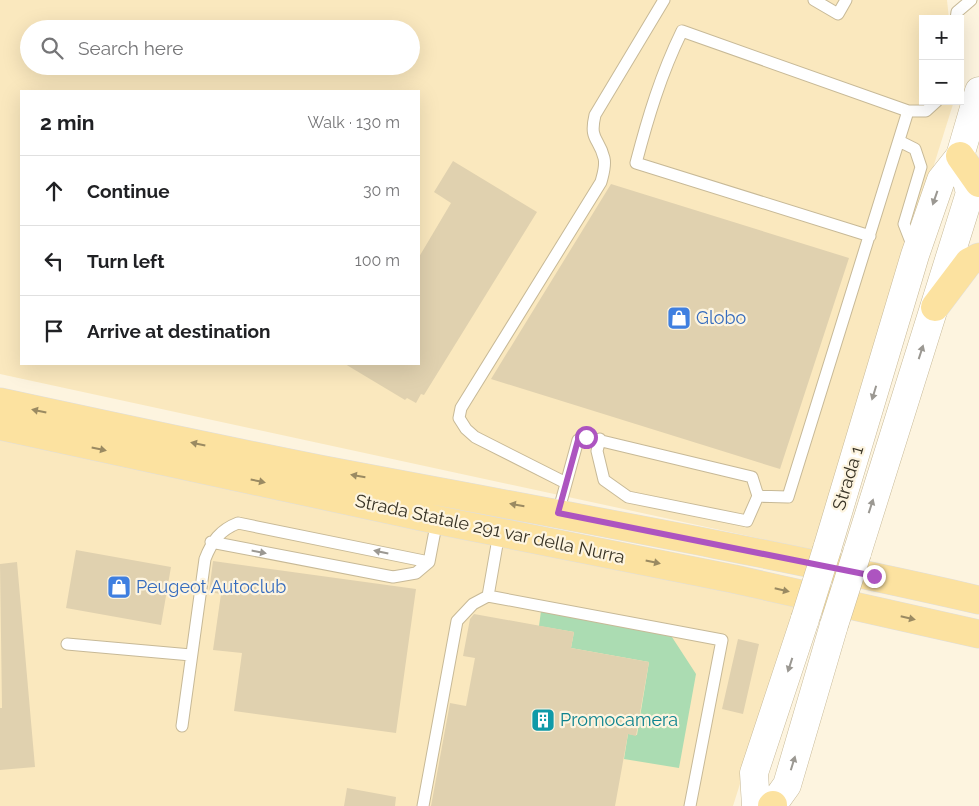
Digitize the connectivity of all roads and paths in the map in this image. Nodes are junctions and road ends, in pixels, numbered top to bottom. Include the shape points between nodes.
1 (664, 0) edge
2 (814, 0) edge
3 (846, 0) edge
4 (971, 0) edge
5 (957, 15) edge
6 (979, 91) edge
7 (933, 105) edge
8 (908, 111) junction
9 (899, 141) junction
10 (960, 156) junction
11 (979, 183) edge
12 (870, 236) junction
13 (915, 255) junction
14 (979, 257) edge
15 (935, 307) junction
16 (0, 402) edge
17 (0, 426) edge
18 (600, 439) junction
19 (566, 483) junction
20 (758, 496) junction
21 (558, 513) junction
22 (438, 520) junction
23 (500, 531) junction
24 (212, 542) junction
25 (429, 562) junction
26 (488, 596) junction
27 (979, 600) edge
28 (979, 634) edge
29 (67, 644) dead end
30 (191, 655) junction
31 (182, 726) dead end
32 (423, 806) edge
33 (690, 806) edge
34 (768, 806) edge

1 - 19 lane via 595,115 592,130 604,157 601,182 461,408 459,418 476,437
2 - 3 lane via 838,14
4 - 5 lane
6 - 10 street, Strada 1
7 - 8 lane via 926,111
8 - 9 lane
8 - 12 lane via 682,31 649,110 636,163
9 - 12 lane
9 - 13 lane via 914,149 921,167 904,224
10 - 11 main road
10 -> 13 street, Strada 1 via 941,180
10 - 15 street, Strada 1 via 970,193
12 - 20 lane via 788,497
13 -> 34 street, Strada 1, bridge via 827,549 754,773
14 - 15 main road via 969,262
34 -> 15 street, Strada 1, bridge via 787,785
21 -> 16 main road, Strada Statale 291 var della Nurra via 318,468
17 -> 22 main road, Strada Statale 291 var della Nurra
18 - 19 lane via 586,437 578,440
18 - 20 lane via 752,476
18 - 20 lane via 597,452 604,480 628,496 747,521
19 - 21 lane
21 - 27 main road, Strada Statale 291 var della Nurra
22 - 23 main road, Strada Statale 291 var della Nurra
22 - 25 lane
23 - 26 lane
23 -> 28 main road, Strada Statale 291 var della Nurra
24 -> 25 lane via 393,577 416,573
25 -> 24 lane via 238,523 224,528
24 - 30 lane via 204,559
26 - 32 lane via 473,604 457,621
26 - 33 lane via 722,640
29 - 30 lane
30 - 31 lane

